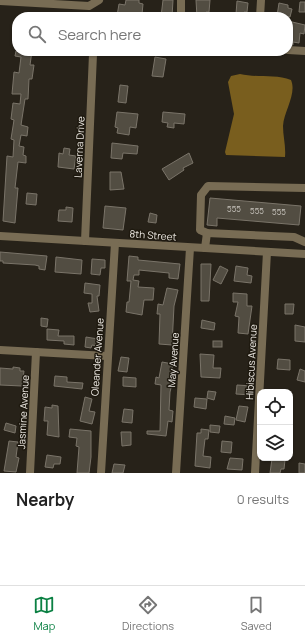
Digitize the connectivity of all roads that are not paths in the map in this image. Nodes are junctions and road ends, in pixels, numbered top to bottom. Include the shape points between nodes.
1 (182, 0) edge
2 (261, 0) edge
3 (0, 1) edge
4 (97, 2) edge
5 (181, 12) edge
6 (260, 12) edge
7 (293, 50) edge
8 (305, 51) edge
9 (93, 56) edge
10 (305, 188) edge
11 (207, 232) junction
12 (0, 236) edge
13 (85, 241) junction
14 (305, 242) edge
15 (115, 243) junction
16 (190, 248) junction
17 (205, 248) junction
18 (267, 252) junction
19 (305, 254) edge
20 (0, 350) edge
21 (36, 352) junction
22 (107, 356) junction
23 (30, 473) edge
24 (101, 473) edge
25 (176, 473) edge
26 (256, 473) edge

1 - 5 street
2 - 6 street
3 - 4 street via 89,6
7 - 8 street
9 - 13 street, Laverna Drive
10 - 11 street via 208,186 201,195 200,230
11 - 14 street via 294,236
11 - 17 street
12 - 13 street, 8th Street
13 - 15 street, 8th Street
15 - 16 street, 8th Street
15 - 22 street, Oleander Avenue
16 - 17 street, 8th Street
16 - 25 street, May Avenue
17 - 18 street, 8th Street
18 - 19 street, 8th Street
18 - 26 street, Hibiscus Avenue
20 - 21 street
21 - 22 street
21 - 23 street, Jasmine Avenue
22 - 24 street, Oleander Avenue

